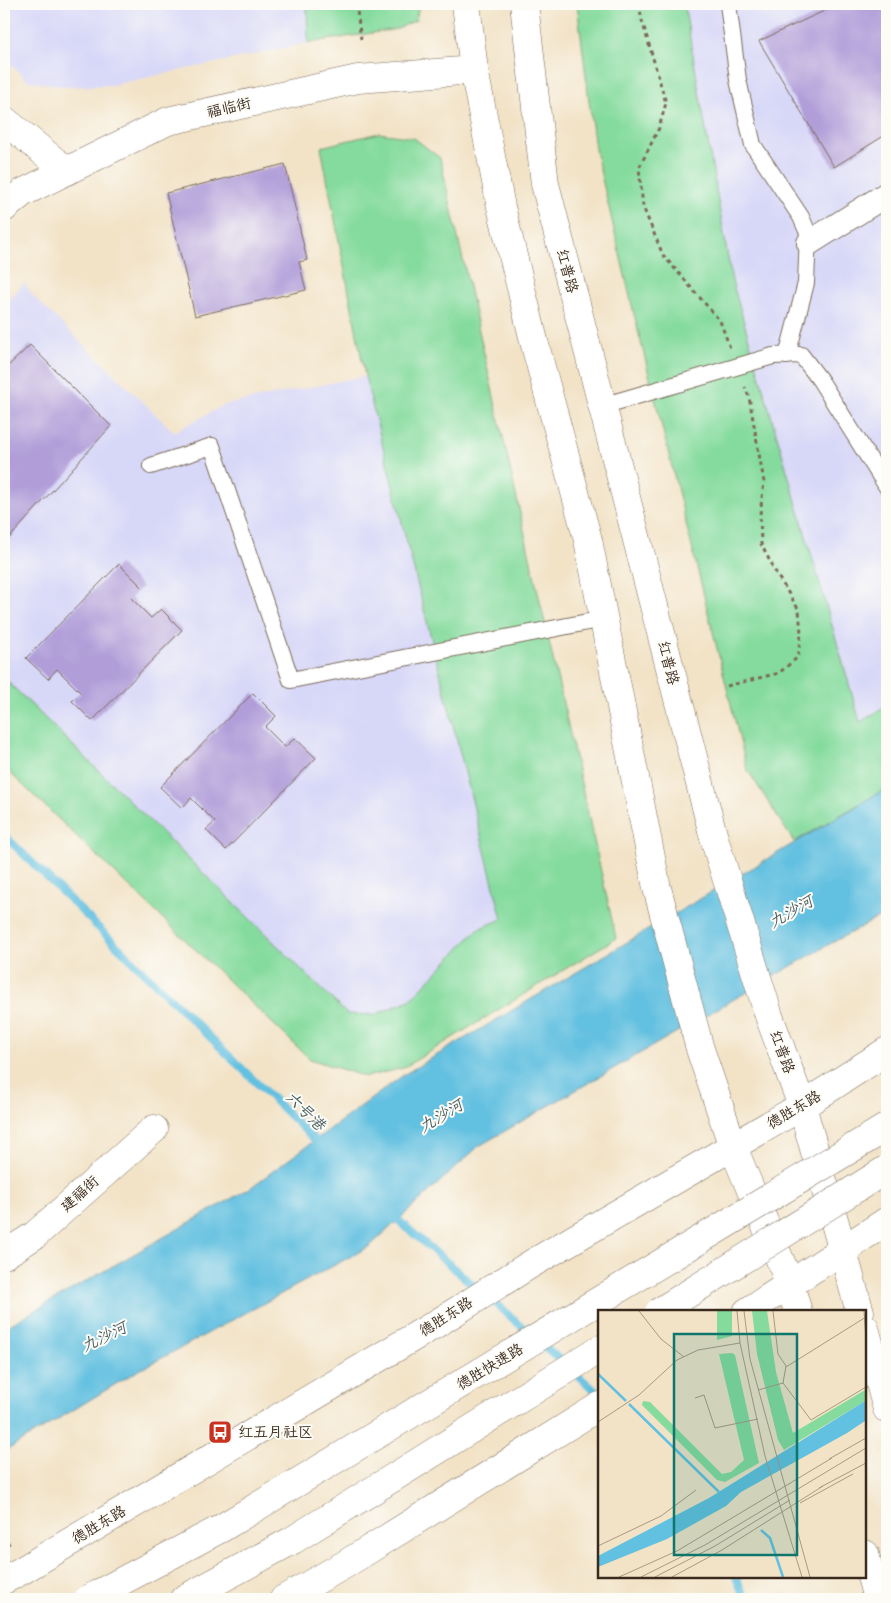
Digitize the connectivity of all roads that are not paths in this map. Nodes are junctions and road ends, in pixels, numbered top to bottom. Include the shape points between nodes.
1 (466, 4) edge
2 (524, 4) edge
3 (728, 4) edge
4 (474, 70) junction
5 (4, 120) edge
6 (68, 171) junction
7 (887, 194) edge
8 (4, 208) edge
9 (809, 243) junction
10 (787, 356) junction
11 (602, 406) junction
12 (151, 466) dead end
13 (887, 488) edge
14 (603, 619) junction
15 (887, 1051) edge
16 (802, 1106) junction
17 (887, 1127) edge
18 (154, 1129) dead end
19 (733, 1147) junction
20 (887, 1169) edge
21 (887, 1222) edge
22 (887, 1233) edge
23 (843, 1250) junction
24 (4, 1255) edge
25 (790, 1284) junction
26 (662, 1310) edge
27 (750, 1310) edge
28 (797, 1310) edge
29 (859, 1310) edge
30 (866, 1332) edge
31 (598, 1350) edge
32 (598, 1407) edge
33 (887, 1409) edge
34 (866, 1558) edge
35 (4, 1580) edge
36 (88, 1599) edge
37 (184, 1599) edge
38 (284, 1599) edge
39 (877, 1599) edge

1 - 4 main road
2 - 11 main road, 红普路 via 545,184
3 - 9 lane via 738,80 753,145 801,217
4 - 6 main road, 福临街 via 358,79 168,121
4 - 14 main road via 503,216 588,540
5 - 6 main road
6 - 8 main road, 福临街 via 22,193
7 - 9 street
9 - 10 lane via 806,283
10 - 11 lane via 773,356
10 - 13 lane via 801,355 820,380
11 - 16 main road, 红普路 via 714,838 769,1016
12 - 14 lane via 212,446 291,680
14 - 19 main road via 657,888 700,1049
15 - 16 main road, 德胜东路
16 - 19 main road, 德胜东路
16 - 23 main road, 红普路
17 - 36 main road, 德胜快速路, bridge via 220,1529
18 - 24 main road, 建福街 via 35,1235
19 - 25 main road
19 - 35 main road, 德胜东路 via 531,1264
20 - 26 main road, bridge
21 - 23 main road
22 - 23 lane
23 - 25 main road
23 - 29 main road, 红普路
25 - 27 main road
25 - 28 main road
30 - 33 main road
31 - 37 main road via 293,1540
32 - 38 main road
34 - 39 main road

